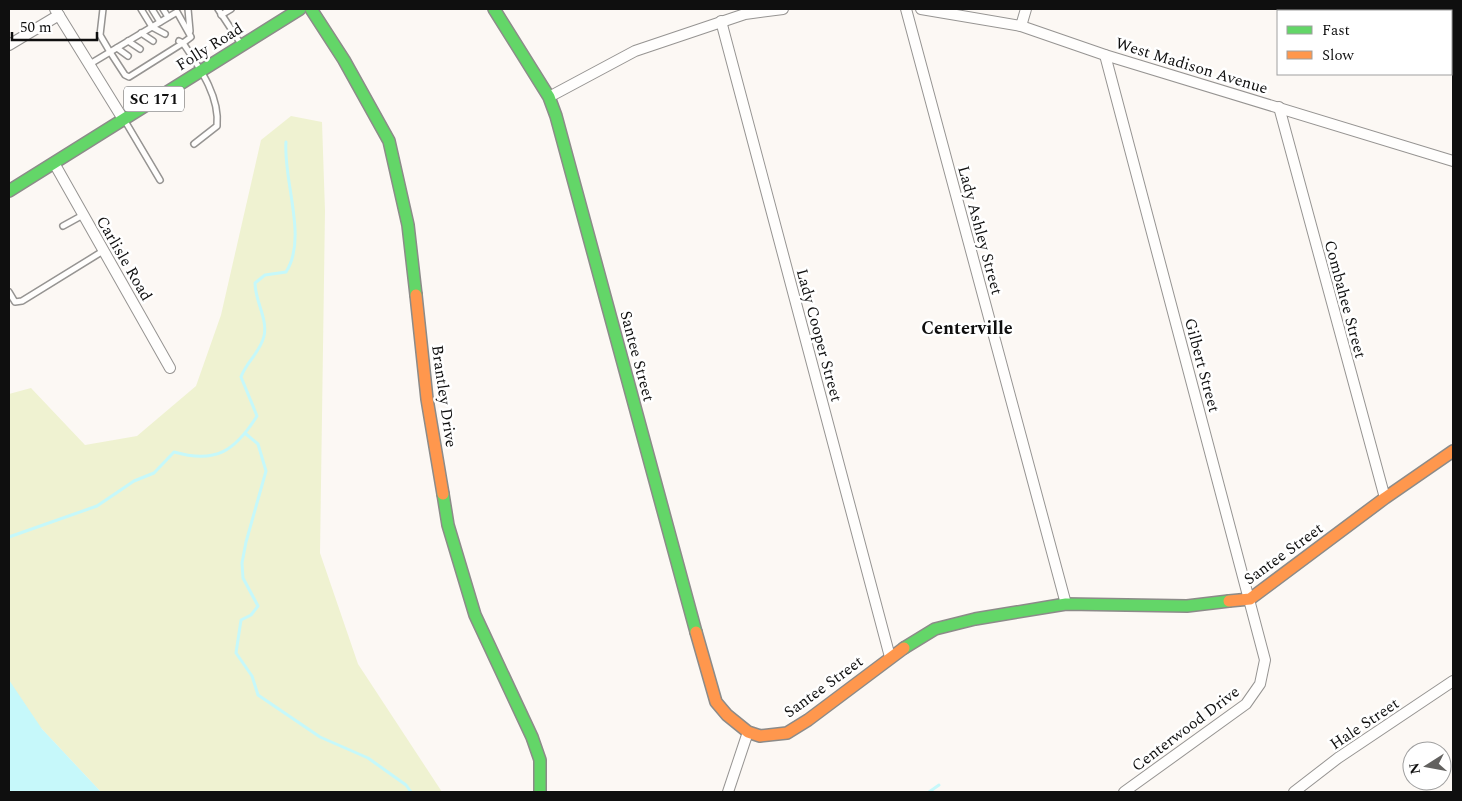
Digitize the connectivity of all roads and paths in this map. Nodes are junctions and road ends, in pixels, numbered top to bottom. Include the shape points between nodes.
1 (103, 9) edge
2 (141, 9) edge
3 (152, 9) edge
4 (163, 9) edge
5 (188, 9) edge
6 (218, 9) edge
7 (231, 9) edge
8 (300, 9) edge
9 (311, 9) edge
10 (494, 9) edge
11 (783, 9) edge
12 (906, 9) edge
13 (921, 9) edge
14 (1026, 9) edge
15 (176, 10) edge
16 (57, 12) edge
17 (221, 14) junction
18 (168, 17) junction
19 (721, 21) junction
20 (160, 22) junction
21 (152, 26) junction
22 (1021, 26) junction
23 (141, 33) junction
24 (191, 33) junction
25 (165, 34) dead end
26 (128, 41) junction
27 (153, 41) dead end
28 (181, 42) junction
29 (9, 45) edge
30 (242, 45) junction
31 (117, 48) junction
32 (140, 48) dead end
33 (110, 52) junction
34 (1105, 55) junction
35 (128, 56) dead end
36 (90, 64) junction
37 (202, 70) junction
38 (549, 97) junction
39 (1279, 107) junction
40 (123, 119) junction
41 (194, 144) dead end
42 (1453, 161) edge
43 (54, 163) junction
44 (160, 180) dead end
45 (9, 191) edge
46 (83, 215) junction
47 (63, 226) dead end
48 (103, 251) junction
49 (9, 292) edge
50 (170, 368) dead end
51 (1453, 451) edge
52 (1385, 498) junction
53 (1250, 599) junction
54 (1066, 604) junction
55 (890, 657) junction
56 (1453, 681) edge
57 (1260, 684) joint
58 (748, 732) junction
59 (540, 792) edge
60 (728, 792) edge
61 (1124, 792) edge
62 (1294, 792) edge

1 - 33 lane via 100,35
2 - 21 lane
3 - 20 lane
4 - 18 lane
5 - 24 lane
6 - 17 lane
7 - 17 lane
8 - 30 street, Folly Road / SC 171
9 - 59 street, Brantley Drive via 389,141 408,225 427,399 448,525 475,615 540,760
10 - 38 street, Santee Street
11 - 19 street
12 - 54 street, Lady Ashley Street
13 - 22 street, West Madison Avenue
14 - 22 street
15 - 18 lane
15 - 24 lane
16 - 29 street
16 - 36 street
17 - 30 lane
18 - 20 lane
19 - 38 street via 634,51
19 - 55 street, Lady Cooper Street
20 - 21 lane
21 - 23 lane
21 - 25 lane
22 - 34 street, West Madison Avenue
23 - 26 lane
23 - 27 lane
24 - 28 lane via 191,37
26 - 31 lane
26 - 32 lane
28 - 33 lane via 129,76 125,75
28 - 37 lane
30 - 37 street, Folly Road / SC 171
31 - 33 lane
31 - 35 lane
33 - 36 lane
34 - 39 street, West Madison Avenue
34 - 53 street, Gilbert Street
36 - 40 street
37 - 40 street, Folly Road / SC 171
37 - 41 lane via 218,112 217,126
38 - 58 street, Santee Street via 712,692 727,715
39 - 42 street, West Madison Avenue
39 - 52 street, Combahee Street
40 - 43 street, Folly Road / SC 171
40 - 44 lane
43 - 45 street, Folly Road / SC 171
43 - 46 street, Carlisle Road
46 - 47 lane
46 - 48 street, Carlisle Road
48 - 49 lane via 22,302 15,302
48 - 50 street, Carlisle Road
51 - 52 street, Santee Street
52 - 53 street, Santee Street
53 - 54 street, Santee Street via 1186,606
53 - 57 street, Gilbert Street via 1265,660
54 - 55 street, Santee Street via 975,619 935,630
55 - 58 street, Santee Street via 787,733 760,736
56 - 62 street, Hale Street via 1338,758
57 - 61 street, Centerwood Drive via 1246,704
58 - 60 street

